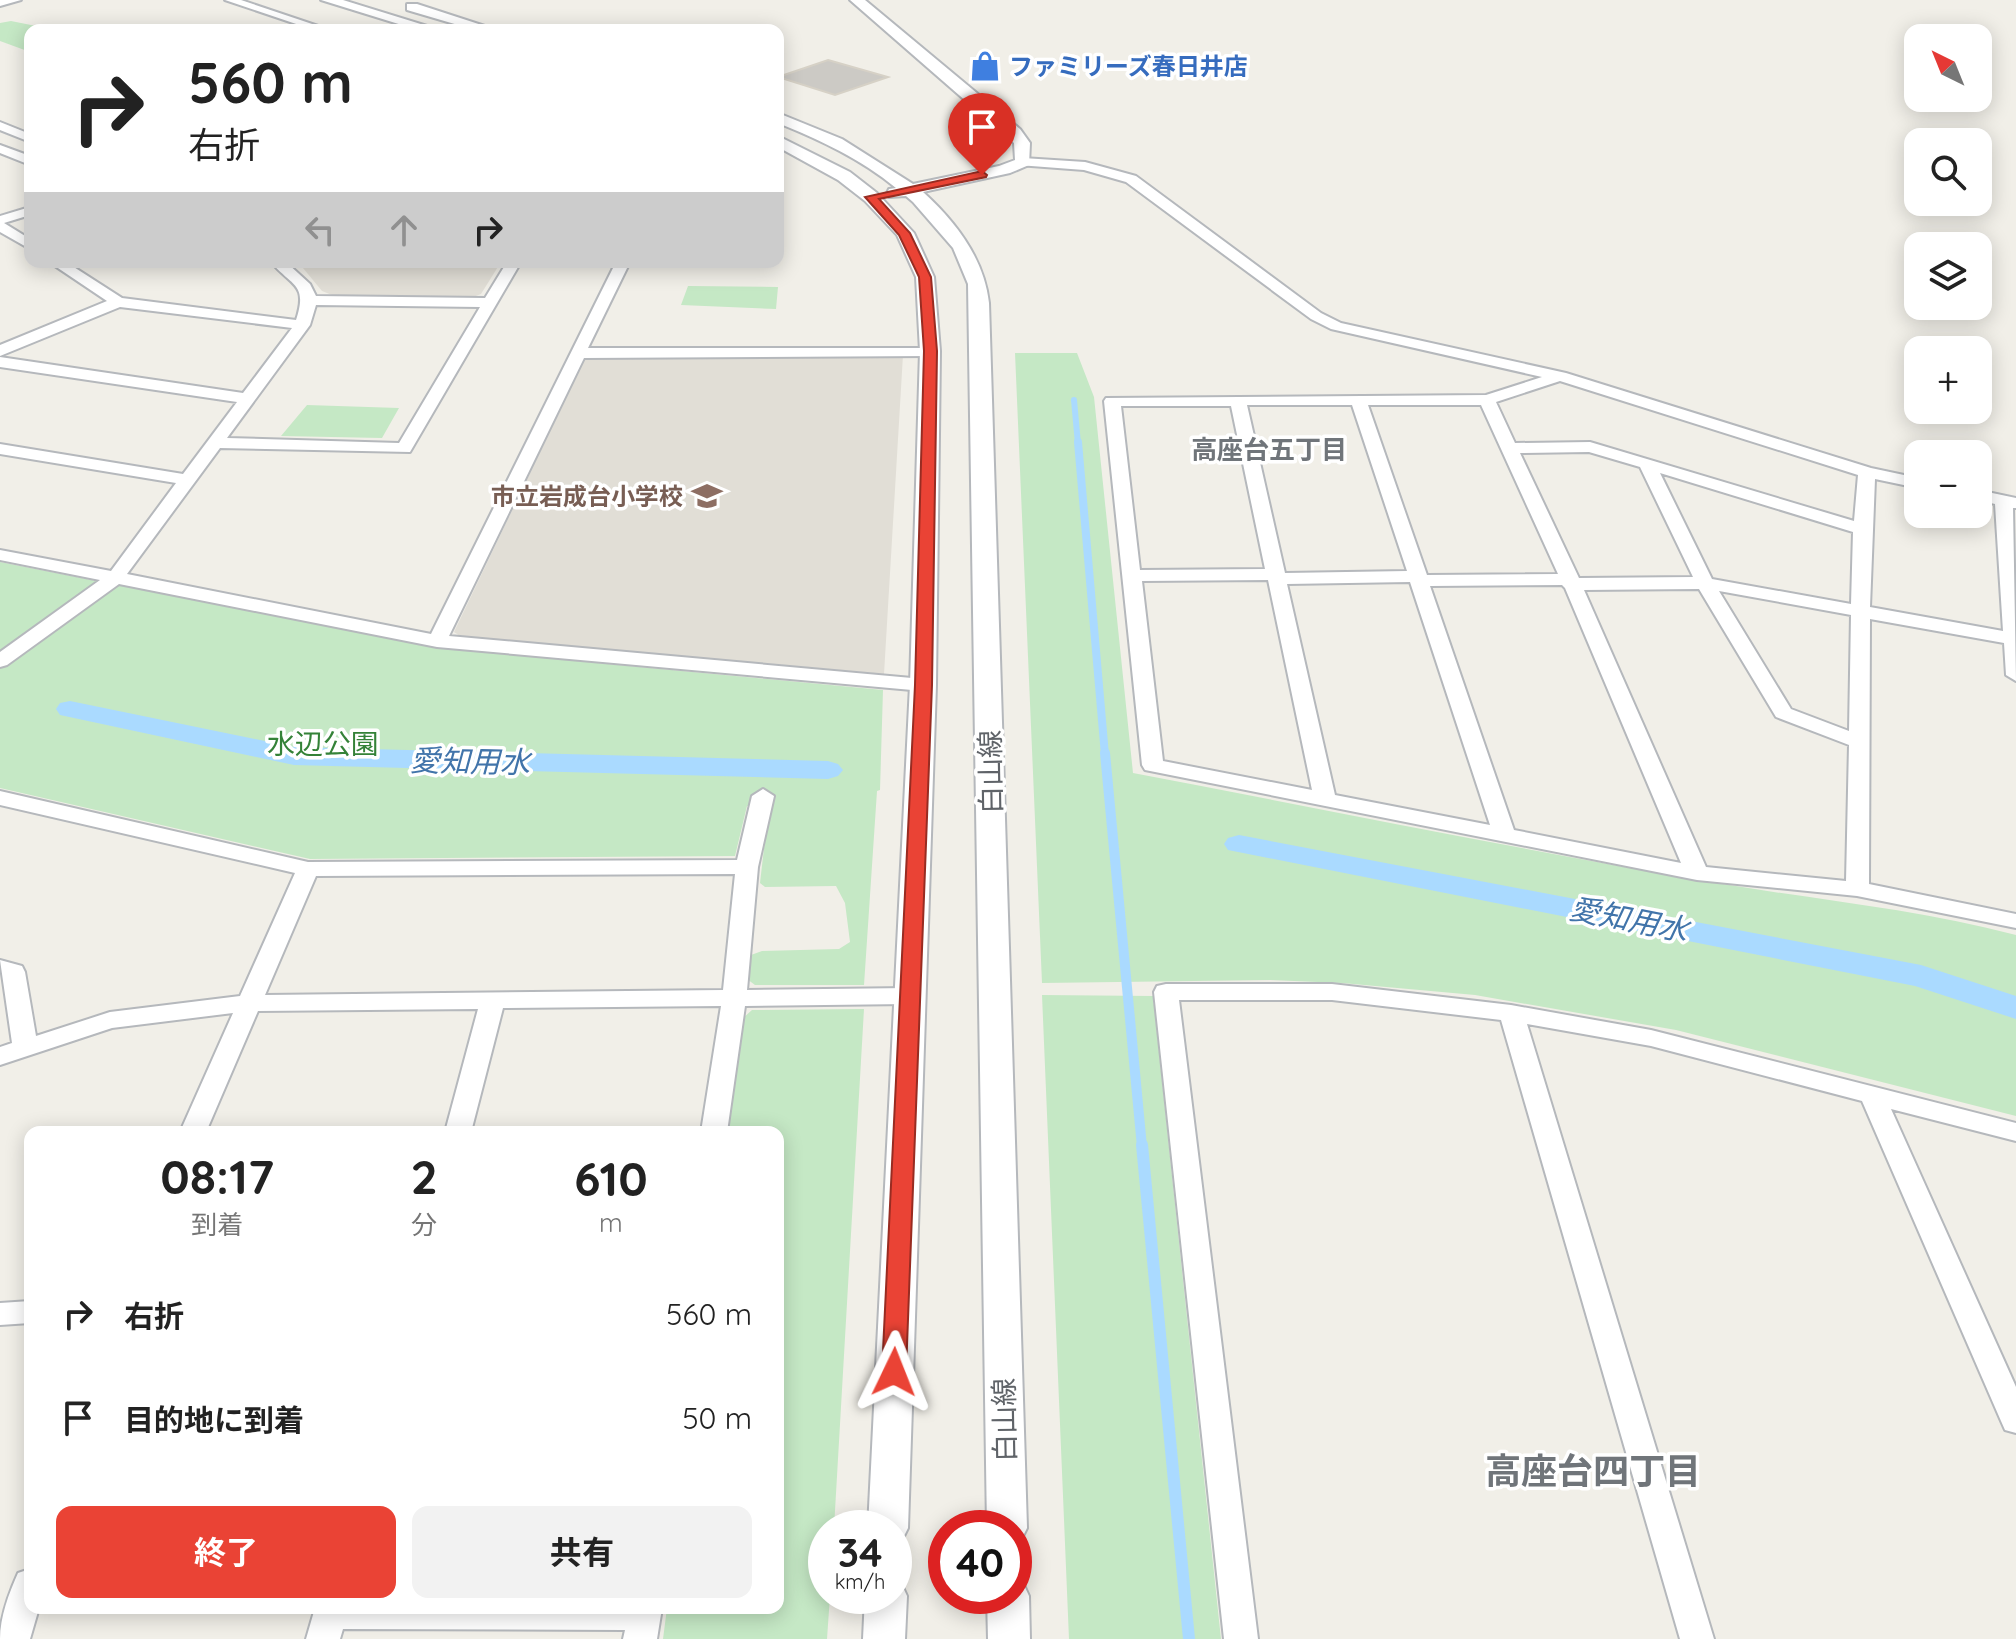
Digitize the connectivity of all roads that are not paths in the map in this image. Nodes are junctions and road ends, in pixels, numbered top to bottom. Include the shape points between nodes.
1 (16, 0) edge
2 (230, 0) edge
3 (328, 0) edge
4 (857, 0) edge
5 (0, 3) edge
6 (403, 4) dead end
7 (306, 24) edge
8 (412, 24) edge
9 (470, 24) edge
10 (784, 121) edge
11 (0, 126) edge
12 (24, 136) edge
13 (784, 144) edge
14 (0, 149) edge
15 (24, 158) edge
16 (24, 159) edge
17 (1023, 162) junction
18 (0, 164) edge
19 (910, 190) junction
20 (871, 197) junction
21 (24, 213) edge
22 (0, 220) edge
23 (0, 226) edge
24 (24, 241) edge
25 (65, 268) edge
26 (285, 268) edge
27 (511, 268) edge
28 (620, 268) edge
29 (310, 300) junction
30 (118, 302) junction
31 (491, 303) junction
32 (302, 325) junction
33 (0, 351) edge
34 (930, 351) junction
35 (578, 353) junction
36 (0, 362) edge
37 (1560, 376) junction
38 (250, 399) junction
39 (1487, 400) junction
40 (1238, 401) junction
41 (1359, 401) junction
42 (216, 443) junction
43 (1510, 448) junction
44 (0, 449) edge
45 (1646, 463) junction
46 (1867, 472) junction
47 (190, 480) junction
48 (1904, 480) edge
49 (2010, 502) edge
50 (1862, 529) junction
51 (0, 555) edge
52 (1132, 576) junction
53 (1276, 576) junction
54 (115, 578) junction
55 (1419, 578) junction
56 (1570, 582) junction
57 (1705, 583) junction
58 (1861, 612) junction
59 (437, 641) junction
60 (2014, 641) edge
61 (0, 661) edge
62 (2016, 675) edge
63 (923, 685) junction
64 (1861, 743) junction
65 (763, 796) dead end
66 (0, 798) edge
67 (1325, 799) junction
68 (1504, 834) junction
69 (747, 867) junction
70 (308, 869) junction
71 (1697, 873) junction
72 (1857, 889) junction
73 (2016, 921) edge
74 (0, 968) edge
75 (909, 996) junction
76 (734, 998) junction
77 (492, 1002) junction
78 (251, 1003) junction
79 (1511, 1013) junction
80 (25, 1048) junction
81 (0, 1056) edge
82 (1872, 1095) junction
83 (196, 1126) edge
84 (460, 1126) edge
85 (715, 1126) edge
86 (2016, 1132) edge
87 (24, 1312) edge
88 (0, 1314) edge
89 (2016, 1421) edge
90 (889, 1510) edge
91 (1007, 1510) edge
92 (24, 1603) edge
93 (885, 1614) edge
94 (1008, 1614) edge
95 (328, 1620) edge
96 (643, 1621) edge
97 (13, 1639) edge
98 (884, 1639) edge
99 (1009, 1639) edge
100 (1241, 1639) edge
101 (1697, 1639) edge

1 - 5 street
2 - 7 street
3 - 8 street
4 - 17 street via 1014,132 1022,143
6 - 9 street
10 - 19 street, 白山線 via 852,150
11 - 12 street
13 - 20 street
14 - 15 street
16 - 18 street
17 - 19 street
17 - 37 street via 1085,166 1131,179 1336,326
19 - 20 street
19 - 91 street, 白山線 via 946,228 976,277
20 - 34 street via 905,233 925,277
21 - 22 street
23 - 24 street
25 - 30 street
26 - 29 street via 300,280
27 - 31 street
28 - 35 street
29 - 31 street
29 - 32 street
30 - 32 street
30 - 33 street
31 - 42 street via 404,448
32 - 38 street
34 - 35 street
34 - 63 street
35 - 59 street
36 - 38 street
37 - 39 street
37 - 46 street
38 - 42 street
39 - 41 street
39 - 43 street
40 - 41 street
40 - 52 street via 1112,401
40 - 53 street
41 - 55 street
42 - 47 street
43 - 45 street via 1590,447
43 - 56 street
44 - 47 street
45 - 50 street
45 - 57 street
46 - 48 street
46 - 50 street
47 - 54 street
49 - 60 street
50 - 58 street
51 - 54 street
52 - 53 street
52 - 67 street via 1153,765
53 - 55 street
53 - 67 street
54 - 59 street
54 - 61 street
55 - 56 street
55 - 68 street
56 - 57 street
56 - 71 street
57 - 58 street
57 - 64 street via 1783,713
58 - 60 street
58 - 64 street
59 - 63 street
60 - 62 street
63 - 75 street
64 - 72 street
65 - 69 street
66 - 70 street
67 - 68 street
68 - 71 street
69 - 70 street
69 - 76 street
70 - 78 street
71 - 72 street
72 - 73 street
74 - 80 street via 13,972
75 - 76 street
75 - 90 street
76 - 77 street
76 - 85 street
77 - 78 street
77 - 84 street
78 - 80 street via 110,1020
78 - 83 street
79 - 82 street via 1651,1038
79 - 100 street via 1332,992 1166,992
79 - 101 street
80 - 81 street
82 - 86 street
82 - 89 street
87 - 88 street
92 - 97 street
93 - 98 street
94 - 99 street
95 - 96 street

